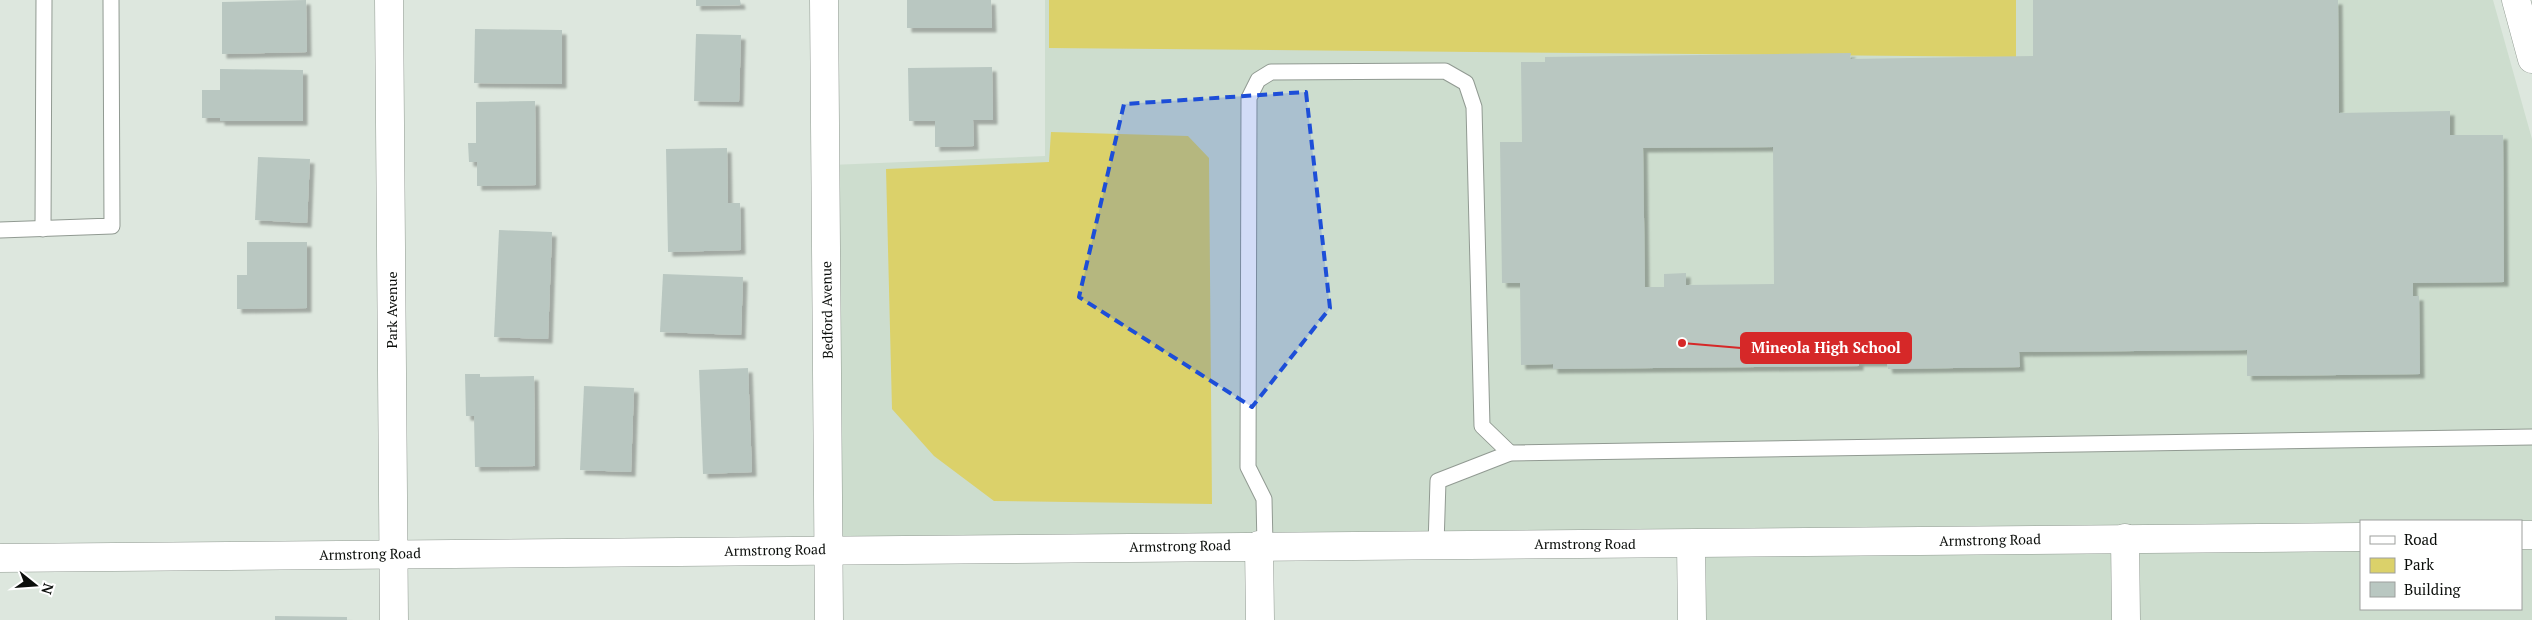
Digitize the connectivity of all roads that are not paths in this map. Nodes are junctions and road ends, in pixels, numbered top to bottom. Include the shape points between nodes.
1 (44, 0) edge
2 (111, 0) edge
3 (389, 0) edge
4 (824, 0) edge
5 (2516, 0) edge
6 (2532, 59) edge
7 (44, 229) junction
8 (0, 230) edge
9 (2532, 437) edge
10 (1510, 453) junction
11 (2360, 537) edge
12 (2125, 538) junction
13 (1691, 544) junction
14 (1262, 545) junction
15 (1436, 545) junction
16 (829, 549) junction
17 (394, 554) junction
18 (0, 558) edge
19 (394, 620) edge
20 (829, 620) edge
21 (1260, 620) edge
22 (1692, 620) edge
23 (2126, 620) edge

1 - 7 lane
2 - 7 lane via 112,226
3 - 17 street, Park Avenue
4 - 16 street, Bedford Avenue
5 - 6 street
7 - 8 lane
9 - 10 lane
10 - 14 lane via 1482,426 1474,107 1466,83 1445,71 1271,72 1258,80 1249,98 1248,467 1264,499
10 - 15 lane via 1438,481
11 - 12 street, Armstrong Road
12 - 13 street, Armstrong Road
12 - 23 street
13 - 15 street, Armstrong Road
13 - 22 street
14 - 15 street, Armstrong Road
14 - 16 street, Armstrong Road
14 - 21 street
16 - 17 street, Armstrong Road
16 - 20 street, Bedford Avenue
17 - 18 street, Armstrong Road
17 - 19 street, Park Avenue

